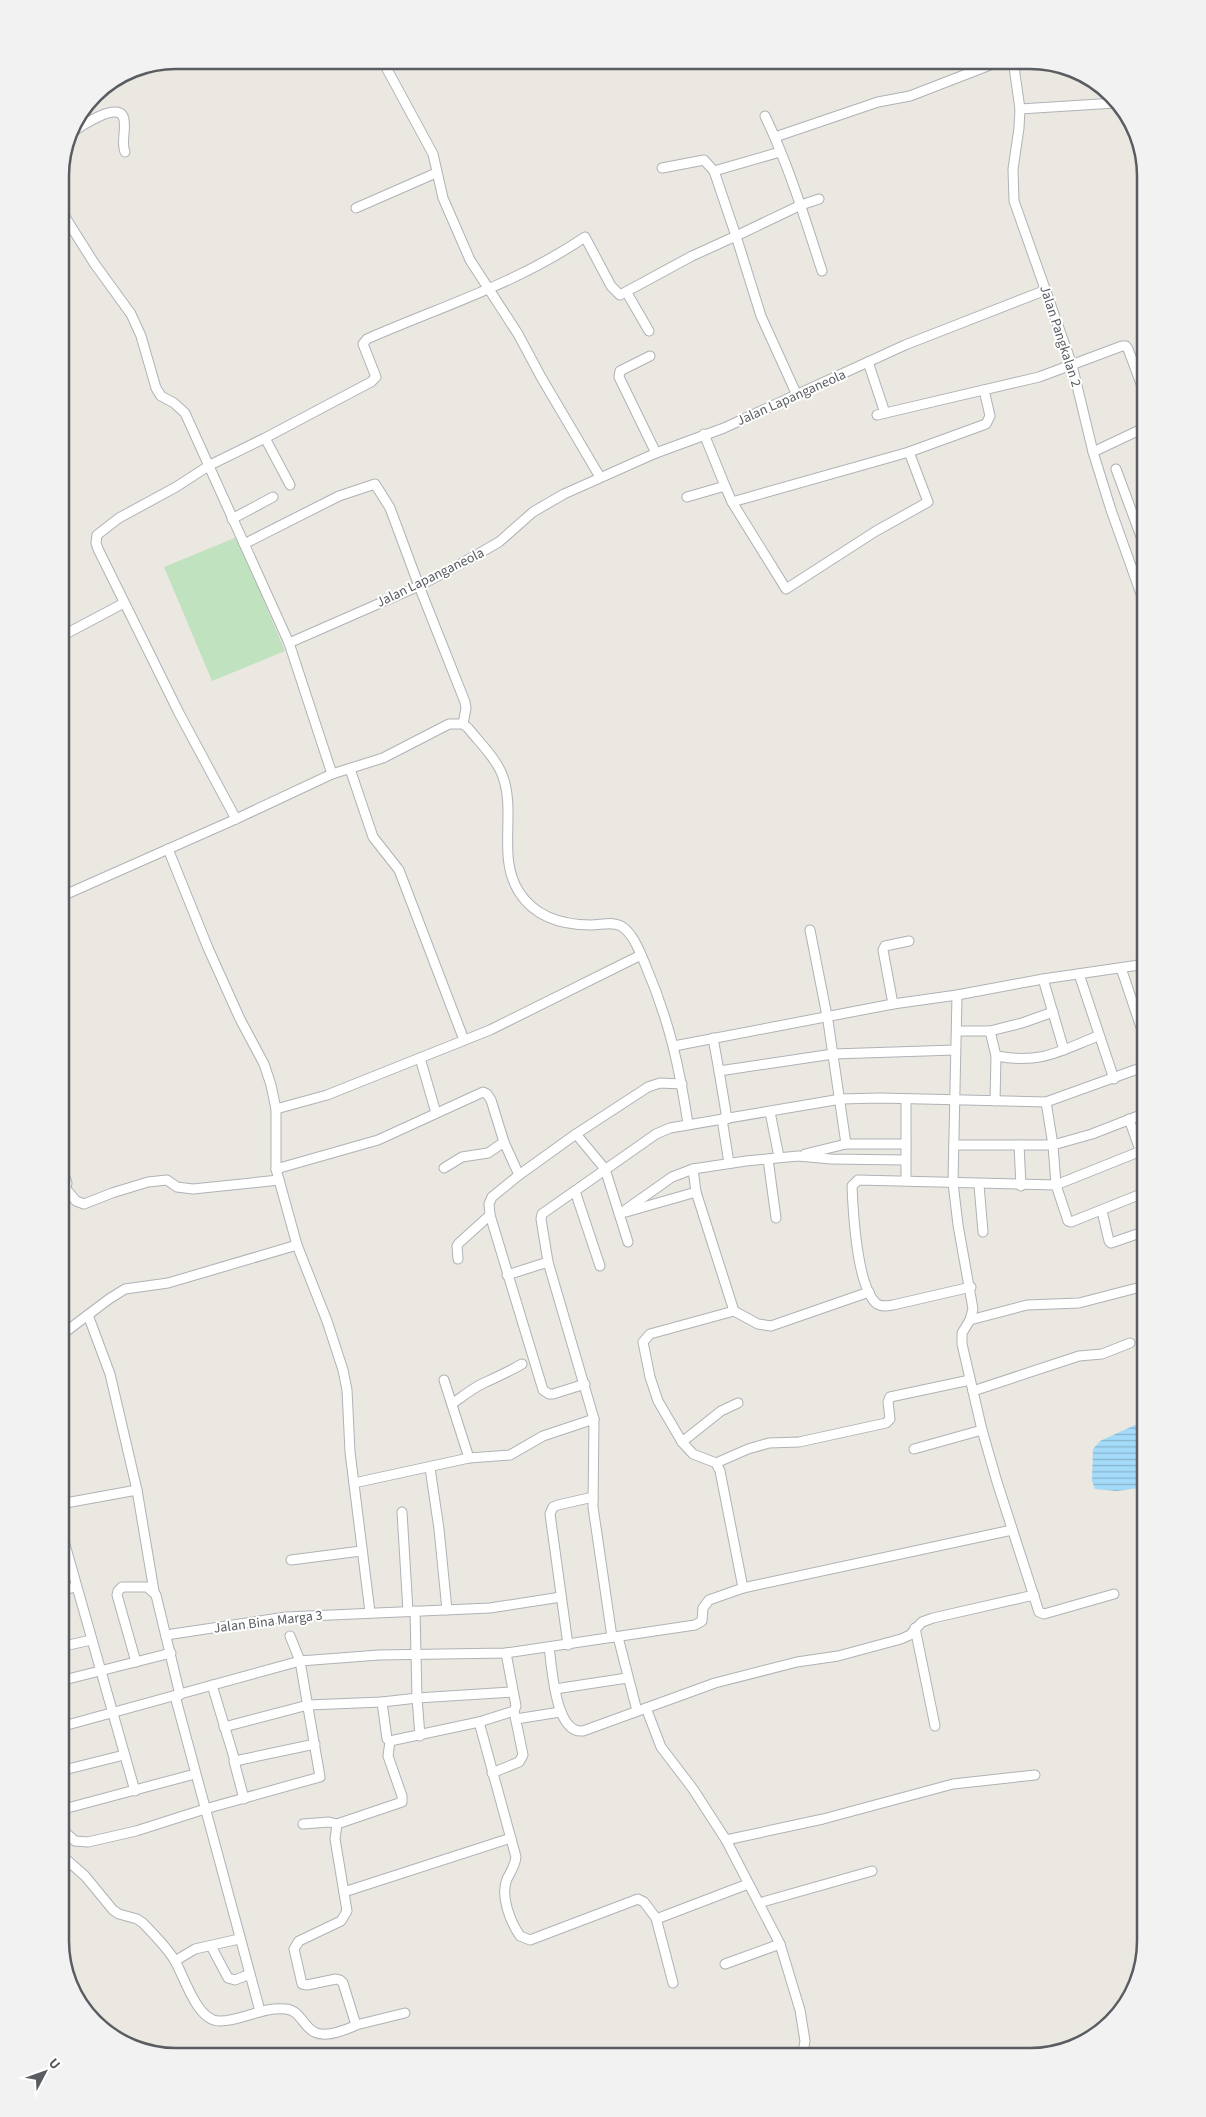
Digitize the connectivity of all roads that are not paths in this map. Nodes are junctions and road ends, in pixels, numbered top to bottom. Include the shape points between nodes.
1 (387, 69) edge
2 (980, 69) edge
3 (1014, 69) edge
4 (1109, 103) edge
5 (1020, 109) junction
6 (765, 116) dead end
7 (80, 127) edge
8 (775, 137) junction
9 (125, 152) dead end
10 (780, 152) junction
11 (662, 168) dead end
12 (714, 171) junction
13 (436, 173) junction
14 (819, 199) dead end
15 (801, 205) junction
16 (356, 208) dead end
17 (69, 223) edge
18 (736, 236) junction
19 (822, 271) dead end
20 (489, 289) junction
21 (1046, 290) junction
22 (627, 293) junction
23 (649, 331) dead end
24 (650, 356) dead end
25 (868, 362) junction
26 (1072, 365) junction
27 (1137, 374) edge
28 (984, 390) junction
29 (796, 393) junction
30 (1137, 431) edge
31 (704, 434) junction
32 (265, 438) junction
33 (909, 452) junction
34 (1093, 452) junction
35 (656, 453) junction
36 (210, 465) junction
37 (1116, 469) dead end
38 (600, 477) junction
39 (290, 485) dead end
40 (725, 486) junction
41 (273, 497) dead end
42 (687, 497) dead end
43 (732, 502) junction
44 (232, 519) junction
45 (1137, 526) edge
46 (244, 544) junction
47 (1137, 569) edge
48 (1133, 571) junction
49 (1137, 582) edge
50 (419, 586) junction
51 (124, 603) junction
52 (69, 629) edge
53 (289, 643) junction
54 (463, 724) junction
55 (350, 769) junction
56 (332, 774) junction
57 (236, 819) junction
58 (168, 849) junction
59 (69, 893) edge
60 (810, 930) dead end
61 (909, 941) dead end
62 (641, 955) junction
63 (1137, 965) edge
64 (1121, 968) junction
65 (1079, 974) junction
66 (1043, 979) junction
67 (957, 995) junction
68 (893, 1004) junction
69 (1053, 1012) junction
70 (1137, 1015) edge
71 (827, 1017) junction
72 (957, 1031) junction
73 (990, 1031) junction
74 (1098, 1036) junction
75 (713, 1038) junction
76 (464, 1040) junction
77 (674, 1046) junction
78 (955, 1050) junction
79 (1064, 1050) junction
80 (833, 1054) junction
81 (996, 1056) junction
82 (420, 1058) junction
83 (1137, 1070) edge
84 (719, 1071) junction
85 (1114, 1079) junction
86 (682, 1084) junction
87 (841, 1099) junction
88 (906, 1100) junction
89 (954, 1100) junction
90 (995, 1101) junction
91 (1046, 1102) junction
92 (276, 1109) junction
93 (770, 1112) junction
94 (436, 1113) junction
95 (1137, 1116) edge
96 (724, 1119) junction
97 (1129, 1119) junction
98 (688, 1124) junction
99 (576, 1134) junction
100 (1137, 1137) edge
101 (504, 1142) junction
102 (846, 1144) junction
103 (906, 1144) junction
104 (954, 1145) junction
105 (1019, 1145) junction
106 (1053, 1145) junction
107 (1137, 1153) edge
108 (798, 1156) junction
109 (779, 1157) junction
110 (768, 1159) junction
111 (905, 1160) junction
112 (729, 1163) junction
113 (444, 1168) dead end
114 (276, 1169) junction
115 (605, 1169) junction
116 (693, 1170) junction
117 (519, 1175) junction
118 (279, 1180) junction
119 (906, 1180) junction
120 (954, 1183) junction
121 (979, 1184) junction
122 (1056, 1185) junction
123 (1021, 1186) junction
124 (575, 1191) junction
125 (696, 1192) junction
126 (69, 1195) edge
127 (1137, 1196) edge
128 (1102, 1211) junction
129 (621, 1214) junction
130 (490, 1215) junction
131 (776, 1218) dead end
132 (983, 1232) dead end
133 (1137, 1234) edge
134 (628, 1242) dead end
135 (297, 1245) junction
136 (458, 1259) dead end
137 (548, 1262) junction
138 (600, 1266) dead end
139 (507, 1276) junction
140 (971, 1287) junction
141 (1137, 1288) edge
142 (869, 1292) junction
143 (734, 1311) junction
144 (88, 1315) junction
145 (970, 1320) junction
146 (69, 1329) edge
147 (1130, 1343) dead end
148 (522, 1364) dead end
149 (444, 1380) dead end
150 (970, 1380) junction
151 (585, 1384) junction
152 (974, 1391) junction
153 (738, 1403) dead end
154 (452, 1404) junction
155 (594, 1419) junction
156 (982, 1430) junction
157 (682, 1442) junction
158 (914, 1449) dead end
159 (469, 1458) junction
160 (716, 1464) junction
161 (430, 1468) junction
162 (354, 1483) junction
163 (137, 1490) junction
164 (593, 1498) junction
165 (69, 1502) edge
166 (402, 1512) dead end
167 (1012, 1530) junction
168 (361, 1551) junction
169 (69, 1560) edge
170 (291, 1560) dead end
171 (76, 1586) junction
172 (69, 1588) edge
173 (743, 1588) junction
174 (154, 1591) junction
175 (1114, 1594) dead end
176 (1034, 1595) junction
177 (560, 1597) junction
178 (447, 1610) junction
179 (412, 1611) junction
180 (370, 1612) junction
181 (915, 1628) junction
182 (166, 1635) junction
183 (290, 1636) dead end
184 (615, 1637) junction
185 (91, 1640) junction
186 (568, 1644) junction
187 (69, 1645) edge
188 (549, 1648) junction
189 (171, 1653) junction
190 (506, 1653) junction
191 (416, 1655) junction
192 (300, 1661) junction
193 (136, 1662) junction
194 (100, 1671) junction
195 (69, 1676) edge
196 (627, 1678) junction
197 (212, 1685) junction
198 (555, 1689) junction
199 (512, 1692) junction
200 (177, 1695) junction
201 (417, 1698) junction
202 (382, 1702) junction
203 (308, 1705) junction
204 (641, 1710) junction
205 (560, 1712) junction
206 (112, 1713) junction
207 (515, 1715) junction
208 (479, 1722) junction
209 (69, 1724) edge
210 (935, 1726) dead end
211 (224, 1727) junction
212 (420, 1736) junction
213 (390, 1741) junction
214 (315, 1744) junction
215 (124, 1755) junction
216 (234, 1761) junction
217 (69, 1769) edge
218 (492, 1773) junction
219 (196, 1774) junction
220 (1035, 1775) dead end
221 (135, 1791) junction
222 (244, 1799) junction
223 (69, 1808) edge
224 (205, 1809) junction
225 (302, 1824) dead end
226 (337, 1824) junction
227 (69, 1836) edge
228 (511, 1838) junction
229 (726, 1840) junction
230 (69, 1862) edge
231 (872, 1871) dead end
232 (748, 1884) junction
233 (344, 1892) junction
234 (759, 1903) junction
235 (656, 1918) junction
236 (239, 1939) junction
237 (780, 1944) junction
238 (211, 1946) junction
239 (175, 1961) junction
240 (725, 1964) dead end
241 (250, 1974) junction
242 (673, 1983) dead end
243 (260, 2011) junction
244 (405, 2012) dead end
245 (356, 2025) junction
246 (803, 2048) edge

1 - 13 street via 433,154
2 - 8 street via 910,96 878,102
3 - 5 street, Jalan Pangkalan 2
4 - 5 street
5 - 21 street, Jalan Pangkalan 2 via 1013,169 1014,201
6 - 8 street
7 - 9 street via 115,110 120,112 124,122 122,145
8 - 10 street
10 - 12 street
10 - 15 street
11 - 12 street via 704,160
12 - 18 street
13 - 16 street
13 - 20 street via 443,198 470,260
14 - 15 street
15 - 18 street
15 - 19 street
17 - 36 street via 131,314 156,388 161,396 185,413
18 - 22 street via 692,256
18 - 29 street via 761,316
20 - 22 street via 528,271 585,237 617,293
20 - 32 street via 367,339 363,344 376,377 374,380
20 - 38 street
21 - 25 street, Jalan Lapanganeola
21 - 26 street, Jalan Pangkalan 2
22 - 23 street
24 - 35 street via 620,371 619,378
25 - 28 street via 881,414
25 - 29 street, Jalan Lapanganeola
26 - 27 street via 1126,346
26 - 28 street
26 - 34 street, Jalan Pangkalan 2
28 - 33 street via 990,416 986,424
29 - 31 street, Jalan Lapanganeola via 724,428
30 - 34 street
31 - 35 street, Jalan Lapanganeola
31 - 40 street
32 - 36 street
32 - 39 street
33 - 43 street
33 - 43 street via 928,502 786,588
34 - 48 street, Jalan Pangkalan 2
35 - 38 street, Jalan Lapanganeola
36 - 44 street
36 - 51 street via 119,518 97,535 98,549
37 - 45 street
38 - 50 street, Jalan Lapanganeola via 551,500 499,542
40 - 42 street
40 - 43 street
41 - 44 street
44 - 46 street
46 - 50 street via 339,496 374,484 390,508
46 - 53 street
47 - 48 street
48 - 49 street, Jalan Pangkalan 2
50 - 53 street, Jalan Lapanganeola
50 - 54 street via 465,702
51 - 52 street
51 - 57 street
53 - 56 street
54 - 55 street via 449,724 395,753
54 - 62 street via 503,775 507,795 508,860 515,885 524,898 537,911 559,921 620,926 629,934
55 - 56 street
55 - 76 street via 373,837 399,870
56 - 57 street
57 - 58 street
58 - 59 street
58 - 92 street via 227,991 264,1064
60 - 71 street
61 - 68 street via 885,946 882,950
62 - 76 street via 541,1006
62 - 77 street
63 - 64 street
64 - 65 street
64 - 70 street
65 - 66 street
65 - 74 street
66 - 67 street
66 - 69 street
67 - 68 street
67 - 72 street
68 - 71 street
69 - 73 street
69 - 79 street
71 - 75 street
71 - 80 street
72 - 73 street
72 - 78 street
73 - 81 street
74 - 79 street
74 - 85 street
75 - 77 street
75 - 84 street
76 - 82 street
77 - 86 street
78 - 80 street
78 - 89 street
79 - 81 street via 1035,1059
80 - 84 street
80 - 87 street
81 - 90 street
82 - 92 street via 327,1095
82 - 94 street
83 - 85 street
84 - 96 street
85 - 91 street
86 - 98 street
86 - 99 street via 660,1083 648,1087
87 - 88 street
87 - 93 street
87 - 102 street
88 - 89 street
88 - 103 street
89 - 90 street
89 - 104 street
90 - 91 street
91 - 106 street
92 - 114 street
93 - 96 street
93 - 109 street
94 - 101 street via 486,1093
94 - 114 street via 378,1140
95 - 97 street
96 - 98 street
96 - 112 street
97 - 100 street
97 - 106 street
98 - 115 street via 663,1130
99 - 115 street
99 - 117 street
101 - 113 street via 488,1153 462,1157
101 - 117 street
102 - 103 street
102 - 108 street
103 - 111 street
104 - 105 street
104 - 120 street
105 - 106 street
105 - 123 street
106 - 122 street
107 - 122 street
108 - 109 street
108 - 111 street
109 - 110 street
110 - 112 street
110 - 131 street
111 - 119 street
112 - 116 street
114 - 118 street
115 - 124 street
115 - 129 street
116 - 125 street
116 - 129 street via 665,1181
117 - 130 street via 492,1197
118 - 126 street via 193,1189 177,1187 167,1180 148,1182 84,1204
118 - 135 street
119 - 120 street
119 - 142 street via 858,1180 852,1186 854,1232
120 - 121 street
120 - 140 street via 958,1225
121 - 123 street
121 - 132 street
122 - 123 street
122 - 128 street via 1068,1221
124 - 137 street via 542,1214
124 - 138 street
125 - 129 street
125 - 143 street
127 - 128 street
128 - 133 street via 1112,1243
129 - 134 street
130 - 136 street via 459,1243
130 - 139 street
135 - 144 street via 168,1283 125,1289
135 - 162 street via 343,1370
137 - 139 street
137 - 151 street
139 - 151 street via 543,1390 553,1394
140 - 142 street via 885,1306 877,1304
140 - 145 street via 974,1309
141 - 145 street via 1079,1303 1026,1305
142 - 143 street via 771,1326 758,1324
143 - 157 street via 650,1334 643,1342 658,1401
144 - 146 street
144 - 163 street via 110,1374
145 - 150 street via 962,1338
147 - 152 street via 1102,1354 1079,1356
148 - 154 street via 504,1376 469,1391
149 - 154 street
150 - 152 street
150 - 160 street via 890,1397 890,1419 886,1423 799,1442 768,1443
151 - 155 street
152 - 156 street
153 - 157 street via 721,1411
154 - 159 street
155 - 159 street via 543,1436 510,1454
155 - 164 street
156 - 158 street
156 - 167 street
157 - 160 street via 693,1454
159 - 161 street
160 - 173 street via 723,1478
161 - 162 street
161 - 178 street
162 - 168 street
163 - 165 street
163 - 174 street
164 - 177 street via 558,1505 550,1514
164 - 184 street
166 - 179 street
167 - 173 street
167 - 176 street
168 - 170 street
168 - 180 street
169 - 171 street
171 - 172 street
171 - 185 street
173 - 184 street via 709,1600 698,1625
174 - 182 street
174 - 193 street via 147,1587 122,1587 118,1591
175 - 176 street via 1044,1614 1039,1612
176 - 181 street via 944,1614
177 - 178 street, Jalan Bina Marga 3 via 490,1608
177 - 186 street
178 - 179 street, Jalan Bina Marga 3
179 - 180 street, Jalan Bina Marga 3
179 - 191 street
180 - 182 street, Jalan Bina Marga 3 via 286,1617
181 - 204 street via 901,1640 753,1672
181 - 210 street
182 - 189 street
183 - 192 street
184 - 186 street
184 - 196 street
185 - 187 street
185 - 194 street
186 - 188 street
188 - 190 street
188 - 198 street
189 - 193 street
189 - 200 street
190 - 191 street
190 - 199 street
191 - 192 street
191 - 201 street
192 - 197 street
192 - 203 street
193 - 194 street
194 - 195 street
194 - 206 street
196 - 198 street
196 - 204 street
197 - 200 street
197 - 211 street
198 - 205 street
199 - 201 street
199 - 207 street
200 - 206 street
200 - 219 street
201 - 202 street
201 - 212 street
202 - 203 street
202 - 213 street via 387,1739
203 - 211 street
203 - 214 street
204 - 205 street via 577,1732 566,1723
204 - 229 street via 661,1747
205 - 207 street
206 - 209 street
206 - 215 street
207 - 208 street
207 - 218 street via 523,1755 519,1762
208 - 212 street
208 - 218 street
211 - 216 street
212 - 213 street
213 - 226 street via 388,1756 402,1802
214 - 216 street
214 - 222 street via 320,1777
215 - 217 street
215 - 221 street
216 - 222 street
218 - 228 street
219 - 221 street
219 - 224 street
220 - 229 street via 953,1784 823,1819
221 - 223 street
222 - 224 street
224 - 227 street via 88,1842 75,1841
224 - 236 street
225 - 226 street
226 - 233 street via 336,1839
228 - 233 street
228 - 235 street via 516,1857 505,1896 516,1930 526,1939 545,1935 638,1899
229 - 232 street
230 - 239 street via 113,1910 143,1923
231 - 234 street
232 - 234 street
232 - 235 street
233 - 245 street via 345,1918 299,1941 294,1949 302,1984 342,1981
234 - 237 street
235 - 242 street
236 - 238 street
236 - 241 street
237 - 240 street
237 - 246 street via 800,2010
238 - 239 street via 195,1949
238 - 241 street via 228,1978 235,1980
239 - 243 street via 192,1996 210,2019 220,2022
241 - 243 street
243 - 245 street via 287,2009 309,2029 323,2035
244 - 245 street

